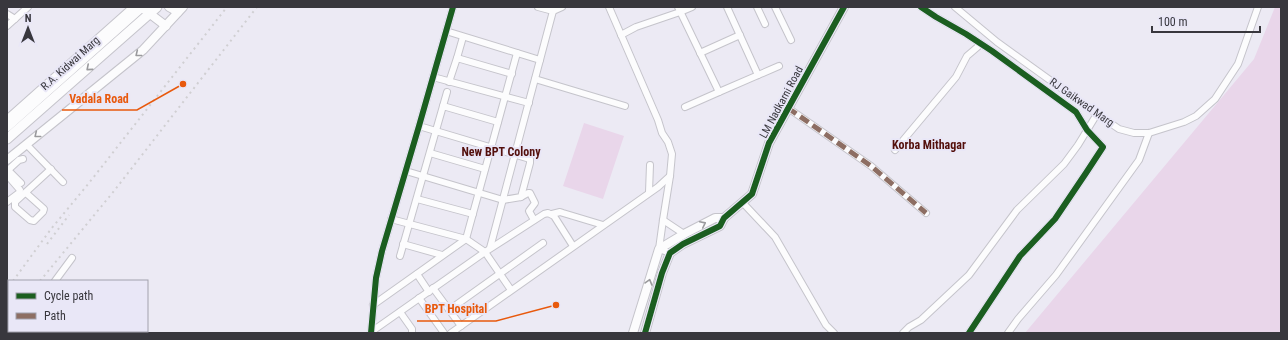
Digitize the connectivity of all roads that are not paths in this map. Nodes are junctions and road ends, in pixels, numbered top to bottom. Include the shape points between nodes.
1 (28, 7) edge
2 (134, 7) edge
3 (142, 7) edge
4 (157, 7) edge
5 (169, 7) edge
6 (453, 7) edge
7 (538, 7) edge
8 (562, 7) edge
9 (609, 7) edge
10 (692, 7) edge
11 (727, 7) edge
12 (757, 7) edge
13 (775, 7) edge
14 (844, 7) edge
15 (921, 7) edge
16 (955, 7) edge
17 (1258, 7) edge
18 (552, 9) edge
19 (181, 10) edge
20 (679, 10) edge
21 (7, 14) edge
22 (149, 14) junction
23 (15, 19) junction
24 (765, 24) dead end
25 (7, 26) edge
26 (166, 26) junction
27 (446, 32) junction
28 (621, 35) junction
29 (740, 35) junction
30 (463, 37) junction
31 (791, 40) dead end
32 (981, 44) junction
33 (517, 53) junction
34 (700, 53) junction
35 (457, 58) junction
36 (540, 60) junction
37 (779, 66) dead end
38 (512, 74) junction
39 (758, 75) junction
40 (433, 77) junction
41 (535, 79) junction
42 (449, 82) junction
43 (447, 92) dead end
44 (719, 92) junction
45 (505, 97) junction
46 (529, 103) junction
47 (443, 106) junction
48 (625, 106) dead end
49 (685, 107) dead end
50 (788, 108) junction
51 (1097, 114) junction
52 (7, 120) edge
53 (498, 122) junction
54 (419, 126) junction
55 (7, 128) edge
56 (1087, 130) junction
57 (436, 131) junction
58 (1149, 133) junction
59 (7, 139) edge
60 (26, 144) junction
61 (491, 147) junction
62 (895, 150) dead end
63 (430, 153) junction
64 (515, 154) junction
65 (23, 159) dead end
66 (7, 160) edge
67 (650, 165) dead end
68 (51, 169) junction
69 (485, 169) junction
70 (7, 171) edge
71 (406, 171) junction
72 (670, 176) junction
73 (423, 177) junction
74 (63, 182) dead end
75 (21, 183) dead end
76 (649, 192) junction
77 (26, 193) junction
78 (478, 193) junction
79 (521, 198) junction
80 (417, 199) junction
81 (503, 200) junction
82 (7, 202) edge
83 (743, 203) junction
84 (926, 213) dead end
85 (473, 214) junction
86 (552, 214) junction
87 (724, 218) junction
88 (391, 219) junction
89 (534, 220) junction
90 (663, 220) junction
91 (409, 224) junction
92 (603, 225) junction
93 (684, 234) junction
94 (466, 238) junction
95 (543, 243) dead end
96 (403, 244) junction
97 (573, 246) junction
98 (659, 249) junction
99 (488, 250) junction
100 (670, 253) junction
101 (442, 255) junction
102 (400, 256) dead end
103 (72, 258) dead end
104 (417, 274) junction
105 (500, 274) junction
106 (56, 280) edge
107 (431, 290) junction
108 (511, 290) junction
109 (645, 297) junction
110 (419, 298) junction
111 (655, 299) junction
112 (373, 304) junction
113 (449, 310) junction
114 (400, 312) junction
115 (461, 326) junction
116 (371, 333) edge
117 (412, 333) edge
118 (444, 333) edge
119 (452, 333) edge
120 (633, 333) edge
121 (645, 333) edge
122 (834, 333) edge
123 (902, 333) edge
124 (969, 333) edge
125 (1008, 333) edge

1 - 23 street
2 - 52 street, R.A. Kidwai Marg
3 - 22 street
3 - 55 main road
4 - 22 main road
5 - 19 street
6 - 27 street
7 - 18 street
8 - 18 street
9 - 28 street
10 - 20 street
11 - 29 street
12 - 24 street
13 - 31 street
14 - 50 street, LM Nadkarni Road
15 - 32 street
16 - 51 street, RJ Gaikwad Marg via 997,42
17 - 58 street, RJ Gaikwad Marg via 1238,64 1215,99 1196,116
18 - 36 street
19 - 26 street
20 - 28 street via 636,26
20 - 34 street
21 - 23 street
22 - 26 street
22 -> 59 main road
23 - 25 street
26 -> 60 street via 143,50
27 - 30 street
27 - 40 street
28 - 72 street via 668,142 672,154
29 - 34 street
29 - 39 street
30 - 33 street
30 - 35 street
32 - 56 street via 1076,112
32 - 62 street via 967,56 956,77
33 - 36 street
33 - 38 street
34 - 44 street
35 - 38 street
35 - 42 street
36 - 41 street
37 - 39 street
38 - 45 street
39 - 44 street
40 - 42 street
40 - 54 street
41 - 46 street
41 - 48 street
42 - 45 street
43 - 47 street
44 - 49 street
45 - 46 street
45 - 53 street
46 - 64 street
47 - 53 street
47 - 57 street
50 - 83 street, LM Nadkarni Road via 769,143 752,194
50 - 84 street via 871,166
51 - 56 street
51 - 58 street, RJ Gaikwad Marg via 1119,129 1134,134
53 - 61 street
54 - 57 street
54 - 71 street
56 - 123 street via 1064,164 1017,210 969,275 926,316
56 - 124 street via 1103,147 1055,219 1020,256
57 - 61 street
57 - 63 street
58 - 125 street via 1139,160 1056,275
60 - 66 street
60 - 68 street
61 - 64 street
61 - 69 street
63 - 69 street
63 - 73 street
64 - 79 street via 531,161
64 - 81 street
65 - 70 street
67 - 76 street
68 - 74 street
68 - 77 street
69 - 78 street
70 - 75 street
70 - 82 street via 20,191
71 - 73 street
71 - 88 street
72 - 76 street
72 - 90 street
73 - 78 street
73 - 80 street
76 - 92 street
77 - 77 street via 15,202 15,205 34,221 44,209
78 - 81 street
78 - 85 street
79 - 81 street
79 - 89 street via 530,194 535,203 529,211
80 - 85 street
80 - 91 street
81 - 99 street
83 - 87 street, LM Nadkarni Road
83 - 122 street via 775,237 826,325
85 - 94 street
86 - 89 street via 544,214
86 - 92 street via 560,212
86 - 97 street
93 -> 87 street, LM Nadkarni Road via 715,218
87 - 100 street, LM Nadkarni Road via 720,226
88 - 91 street
88 - 112 street via 376,278
89 - 99 street
90 - 93 street
90 - 98 street
91 - 94 street
91 - 96 street
92 - 97 street
93 - 98 street, LM Nadkarni Road
94 - 99 street
94 - 101 street
95 - 105 street
96 - 101 street
96 - 102 street
97 - 108 street
98 - 100 street
109 -> 98 street
99 - 105 street
99 - 107 street
100 - 111 street
101 - 104 street
103 - 106 street
104 - 107 street
104 - 112 street
105 - 108 street
105 - 113 street
107 - 110 street
107 - 113 street
108 - 115 street
109 - 111 street
109 - 120 street
110 - 114 street
110 - 118 street
111 - 121 street
112 - 116 street
113 - 115 street
114 - 116 street
114 - 117 street
115 - 119 street

